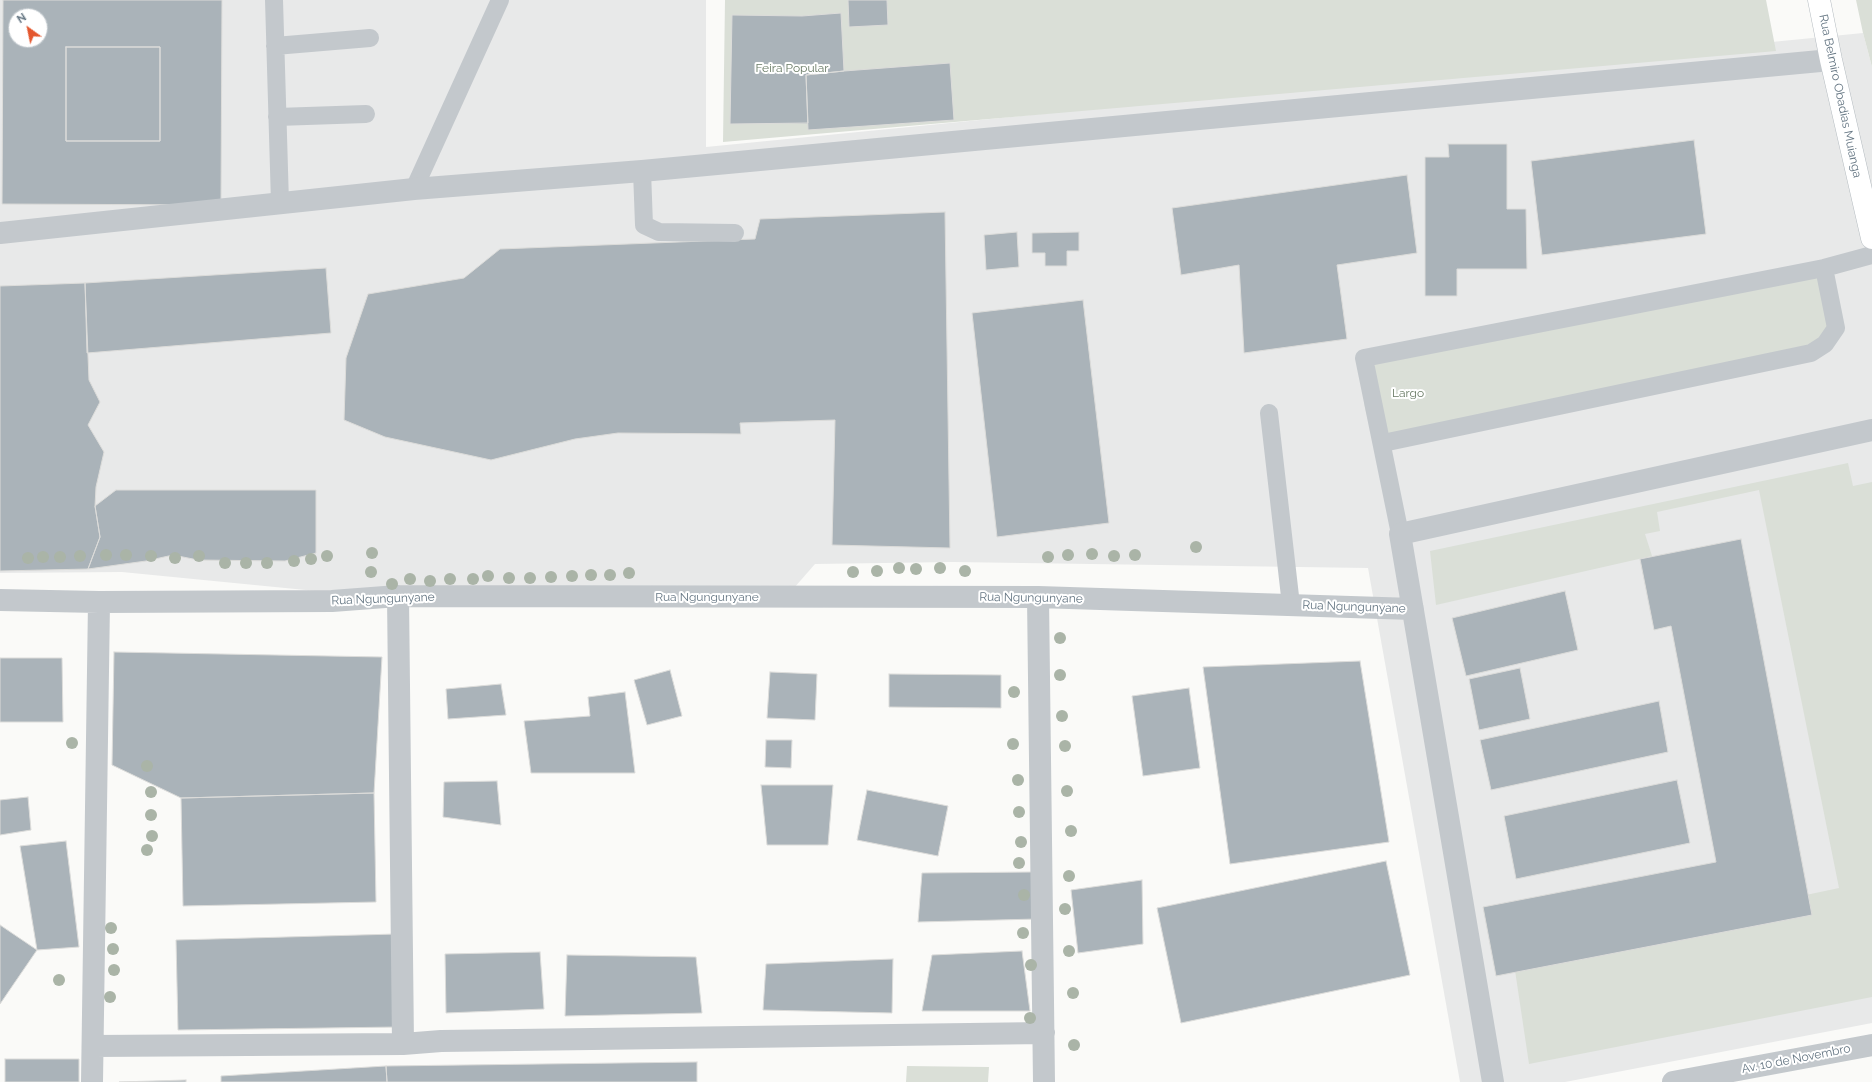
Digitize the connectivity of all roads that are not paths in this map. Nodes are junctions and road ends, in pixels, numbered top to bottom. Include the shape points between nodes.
1 (274, 0) edge
2 (500, 0) edge
3 (1819, 0) edge
4 (370, 38) dead end
5 (275, 46) junction
6 (1831, 60) junction
7 (366, 114) dead end
8 (277, 117) junction
9 (642, 171) junction
10 (414, 189) junction
11 (1867, 194) edge
12 (280, 203) junction
13 (0, 233) edge
14 (735, 233) dead end
15 (1872, 238) edge
16 (1872, 255) edge
17 (1824, 268) junction
18 (1269, 413) dead end
19 (1872, 430) edge
20 (1382, 443) junction
21 (1400, 534) junction
22 (398, 596) junction
23 (1038, 597) junction
24 (0, 600) edge
25 (99, 602) junction
26 (1291, 605) junction
27 (1413, 609) junction
28 (1044, 1033) junction
29 (403, 1044) junction
30 (1872, 1045) edge
31 (93, 1046) junction
32 (92, 1082) edge
33 (1044, 1082) edge
34 (1493, 1082) edge
35 (1673, 1082) edge

1 - 5 lane
2 - 10 lane
3 - 6 street, Rua Belmiro Obadias Muianga
4 - 5 lane
5 - 8 lane
6 - 9 street
6 - 11 street, Rua Belmiro Obadias Muianga
7 - 8 lane
8 - 12 lane
9 - 10 street
9 - 14 lane via 644,225 658,232
10 - 12 street
11 - 15 street, Rua Belmiro Obadias Muianga
12 - 13 street
16 - 17 lane
17 - 20 lane via 1836,328 1825,344 1812,353
17 - 20 lane via 1364,358
18 - 26 lane
19 - 21 street
20 - 21 lane
21 - 27 street
22 - 23 street, Rua Ngungunyane
22 - 25 street, Rua Ngungunyane via 332,601
22 - 29 street
23 - 26 street, Rua Ngungunyane
23 - 28 street
24 - 25 street, Rua Ngungunyane
25 - 31 street
26 - 27 street, Rua Ngungunyane
27 - 34 street
28 - 29 street via 441,1040
28 - 33 street
29 - 31 street
30 - 35 street, Av. 10 de Novembro
31 - 32 street

